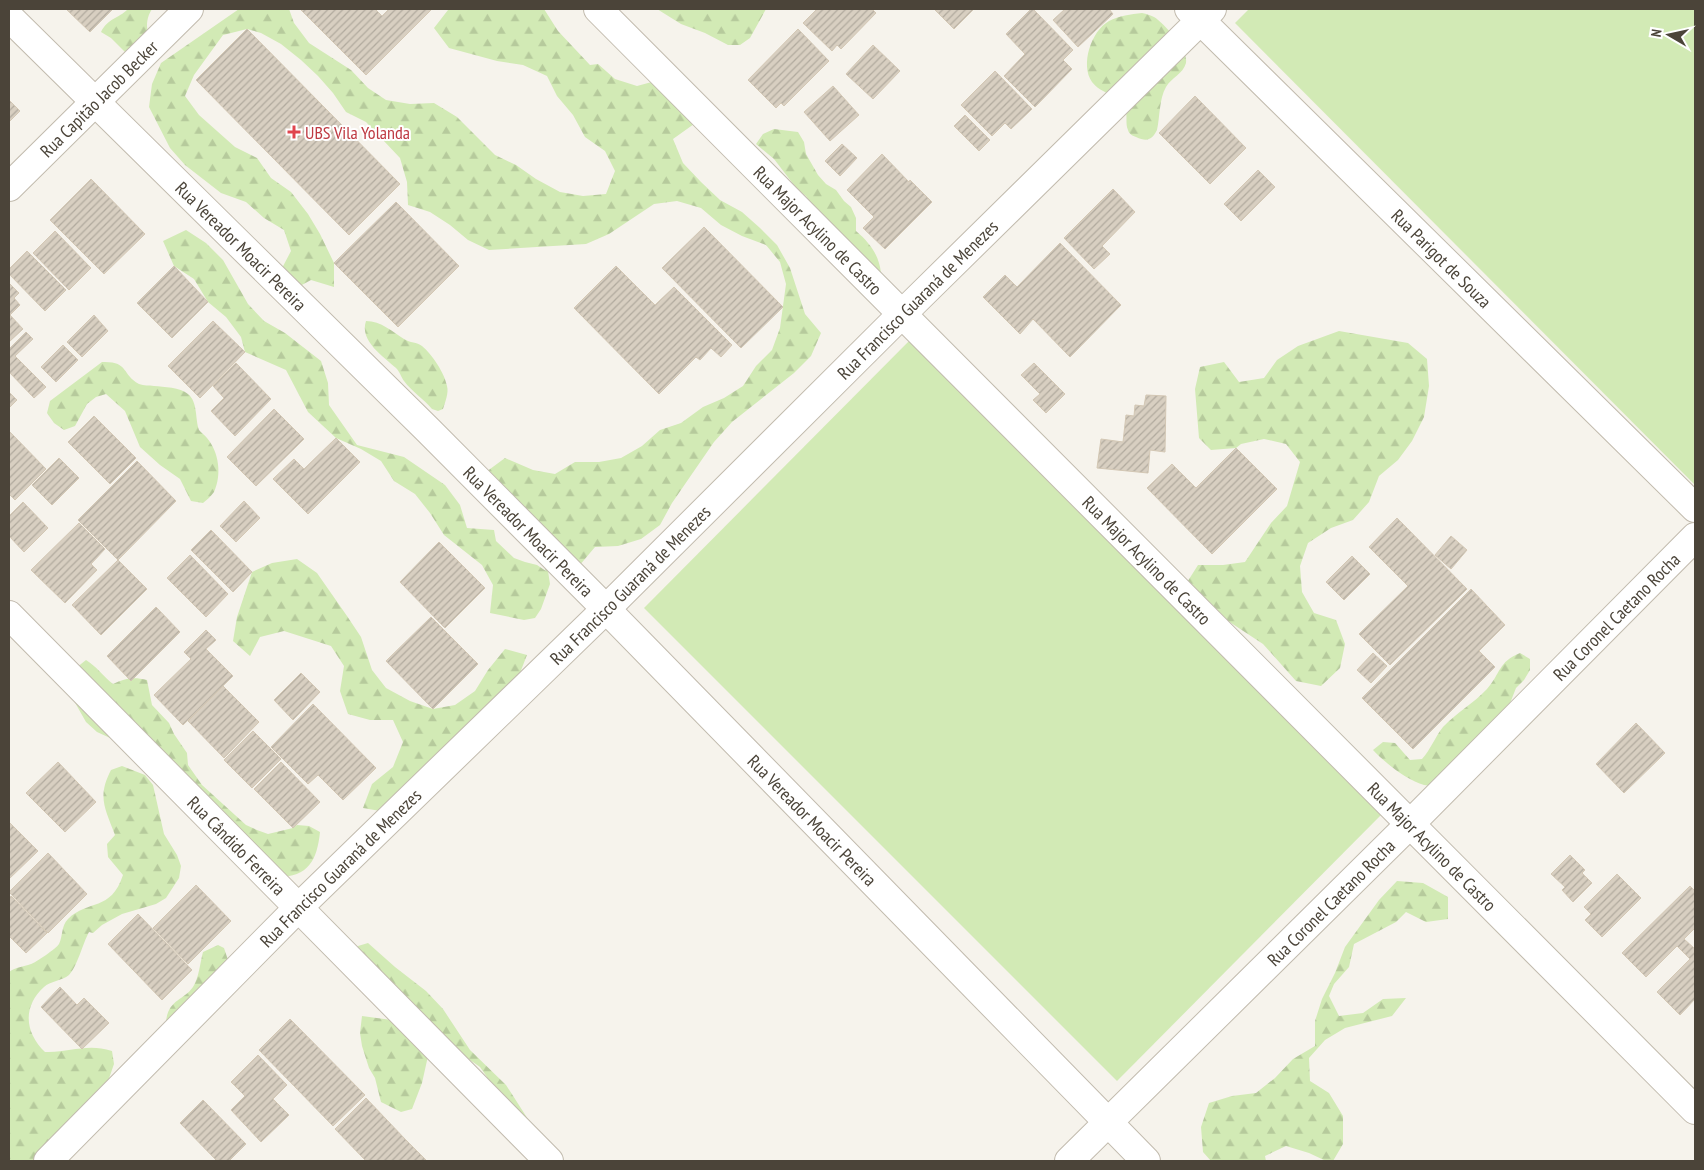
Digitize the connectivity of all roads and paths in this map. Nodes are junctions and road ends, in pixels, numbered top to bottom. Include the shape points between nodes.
1 (190, 9) edge
2 (598, 9) edge
3 (1200, 13) edge
4 (9, 17) edge
5 (94, 103) junction
6 (9, 187) edge
7 (902, 314) junction
8 (1695, 508) edge
9 (1695, 537) edge
10 (606, 609) junction
11 (9, 615) edge
12 (1411, 824) junction
13 (298, 908) junction
14 (1695, 1110) edge
15 (1109, 1124) junction
16 (48, 1161) edge
17 (549, 1161) edge
18 (1069, 1161) edge
19 (1146, 1161) edge

1 - 5 street, Rua Capitão Jacob Becker
2 - 7 street, Rua Major Acylino de Castro
3 - 7 street, Rua Francisco Guaraná de Menezes
3 - 8 street, Rua Parigot de Souza
4 - 5 street, Rua Vereador Moacir Pereira
5 - 6 street, Rua Capitão Jacob Becker
5 - 10 street, Rua Vereador Moacir Pereira
7 - 10 street, Rua Francisco Guaraná de Menezes
7 - 12 street, Rua Major Acylino de Castro
9 - 12 street, Rua Coronel Caetano Rocha
10 - 13 street, Rua Francisco Guaraná de Menezes
10 - 15 street, Rua Vereador Moacir Pereira
11 - 13 street, Rua Cândido Ferreira
12 - 14 street, Rua Major Acylino de Castro
12 - 15 street, Rua Coronel Caetano Rocha
13 - 16 street, Rua Francisco Guaraná de Menezes
13 - 17 street, Rua Cândido Ferreira
15 - 18 street, Rua Coronel Caetano Rocha
15 - 19 street, Rua Vereador Moacir Pereira

